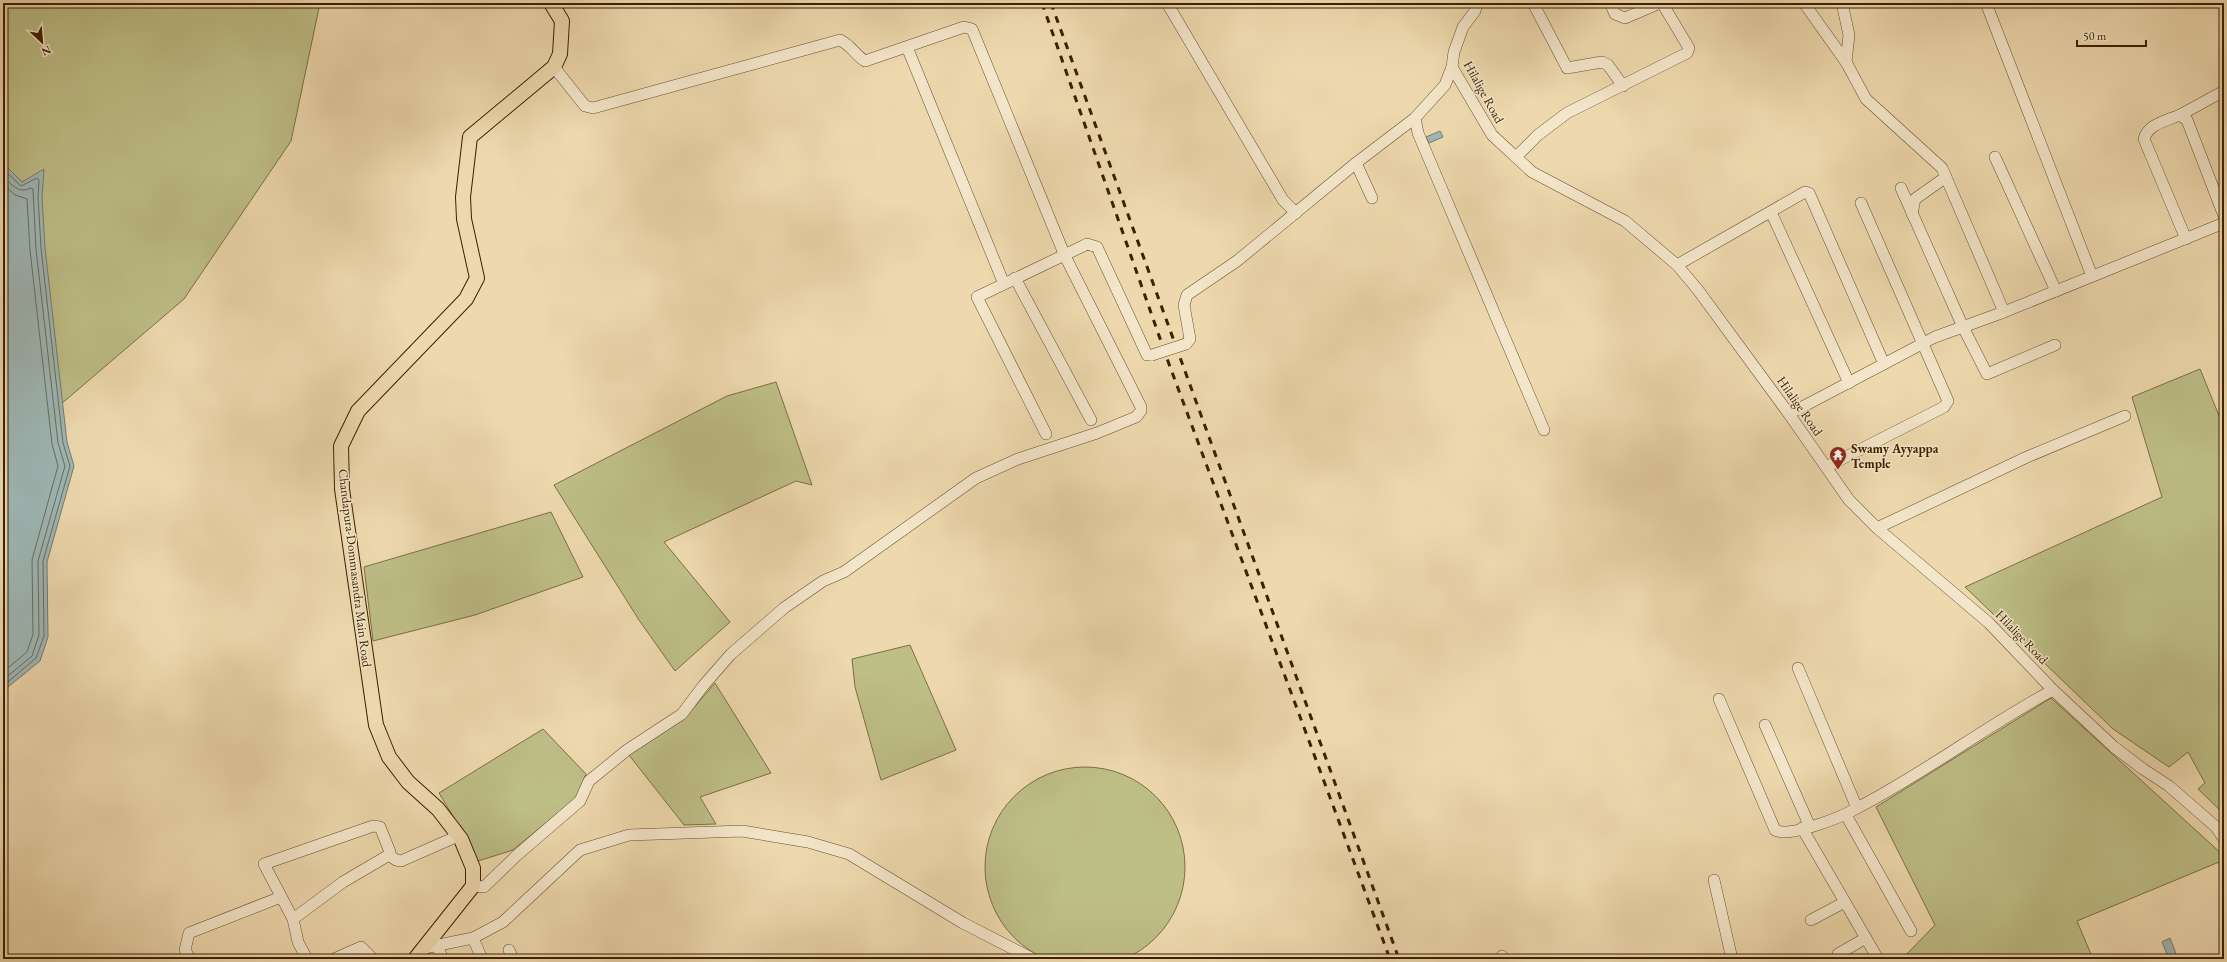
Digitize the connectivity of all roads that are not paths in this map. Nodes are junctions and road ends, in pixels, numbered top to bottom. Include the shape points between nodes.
1 (551, 3) edge
2 (1167, 3) edge
3 (1477, 3) edge
4 (1533, 3) edge
5 (1610, 3) edge
6 (1661, 3) edge
7 (1804, 3) edge
8 (1842, 3) edge
9 (1986, 3) edge
10 (907, 47) junction
11 (1846, 62) junction
12 (554, 67) junction
13 (1452, 67) junction
14 (1623, 86) junction
15 (2224, 91) edge
16 (2180, 115) junction
17 (1415, 118) junction
18 (1516, 157) junction
19 (1995, 157) dead end
20 (1356, 163) junction
21 (1946, 177) junction
22 (1901, 188) dead end
23 (1372, 198) dead end
24 (1861, 203) dead end
25 (1771, 212) junction
26 (1296, 213) junction
27 (1912, 214) junction
28 (2224, 216) edge
29 (2224, 223) edge
30 (2186, 239) junction
31 (1065, 256) junction
32 (1677, 265) junction
33 (2092, 276) junction
34 (1015, 278) junction
35 (1004, 284) junction
36 (2056, 291) junction
37 (2004, 312) junction
38 (1963, 327) junction
39 (1923, 344) junction
40 (2055, 345) dead end
41 (1884, 364) junction
42 (1848, 383) junction
43 (1789, 414) junction
44 (2125, 416) dead end
45 (1091, 420) dead end
46 (1544, 430) dead end
47 (1046, 434) dead end
48 (1826, 467) junction
49 (1877, 528) junction
50 (1798, 668) dead end
51 (2053, 690) junction
52 (1719, 698) dead end
53 (1765, 725) dead end
54 (1858, 808) junction
55 (1846, 815) junction
56 (1806, 827) junction
57 (458, 836) junction
58 (2224, 839) edge
59 (389, 855) junction
60 (1714, 880) dead end
61 (473, 886) junction
62 (281, 896) junction
63 (1845, 902) junction
64 (293, 919) junction
65 (1811, 920) dead end
66 (1911, 932) dead end
67 (473, 938) junction
68 (1866, 938) junction
69 (430, 947) junction
70 (1838, 954) dead end
71 (190, 959) edge
72 (307, 959) edge
73 (334, 959) edge
74 (373, 959) edge
75 (415, 959) edge
76 (443, 959) edge
77 (482, 959) edge
78 (1033, 959) edge
79 (1732, 959) edge
80 (1878, 959) edge

1 - 12 main road via 562,21 560,54
2 - 26 street via 1283,200
3 - 13 street, Hilalige Road via 1475,11 1463,27 1454,52
4 - 14 street via 1567,68 1602,62 1608,65
5 - 6 street via 1615,14 1625,18
6 - 14 street via 1689,48 1688,51
7 - 11 street
8 - 11 street via 1849,35
9 - 33 street
10 - 12 street via 865,61 856,55 848,44 840,40 589,108
10 - 31 street via 964,27 972,29
10 - 35 street
11 - 21 street via 1866,99 1942,168
12 - 57 main road, Chandapura-Dommasandra Main Road via 470,137 463,197 464,219 477,278 466,299 358,411 341,446 342,489 376,725 394,764 408,782 438,809
13 - 17 street via 1445,85
13 - 18 street, Hilalige Road via 1492,135
14 - 18 street via 1567,112
15 - 16 street
16 - 28 street via 2187,120
16 - 30 street via 2152,126 2146,132 2144,140
17 - 20 street
17 - 46 street via 1418,133
18 - 32 street, Hilalige Road via 1532,172 1625,221
19 - 36 street
20 - 23 street
20 - 26 street
21 - 27 street via 1915,199
21 - 37 street
22 - 27 street
24 - 39 street
25 - 32 street
25 - 41 street via 1805,192 1811,196
25 - 42 street
26 - 31 street, bridge via 1237,261 1187,296 1184,304 1190,339 1186,344 1152,356 1147,355 1097,247 1087,244
27 - 38 street
29 - 30 street
30 - 33 street
31 - 34 street
31 - 61 street via 1141,407 1139,414 1097,434 1018,459 976,478 844,572 823,582 784,608 731,654 682,714 627,750 589,780 580,802 516,856 484,888
32 - 43 street, Hilalige Road
33 - 36 street
34 - 35 street
34 - 45 street
35 - 47 street via 977,297
36 - 37 street
37 - 38 street
38 - 39 street
38 - 40 street via 1985,372 1989,375
39 - 41 street
39 - 48 street via 1948,401 1944,407
41 - 42 street
42 - 43 street
43 - 48 street, Hilalige Road
44 - 49 street via 2027,457
48 - 49 street, Hilalige Road via 1849,500
49 - 51 street, Hilalige Road via 1989,623
50 - 54 street
51 - 54 street
51 - 58 street, Hilalige Road via 2114,747 2169,786 2210,822
52 - 56 street via 1775,830 1782,833
53 - 56 street
54 - 55 street
55 - 56 street
55 - 66 street
56 - 63 street
57 - 59 street via 401,861
57 - 61 main road, Chandapura-Dommasandra Main Road via 473,868
59 - 62 street via 380,827 374,826 264,864
59 - 64 street via 343,882
60 - 79 street
61 - 69 main road
62 - 64 street
62 - 71 street via 189,934 185,950
63 - 65 street
63 - 68 street
64 - 72 street via 298,942
67 - 69 street
67 - 77 street
67 - 78 street via 503,922 580,850 629,835 742,831 808,842 849,854 963,922
68 - 70 street
68 - 80 street
69 - 75 main road
69 - 76 street
73 - 74 street via 361,947

